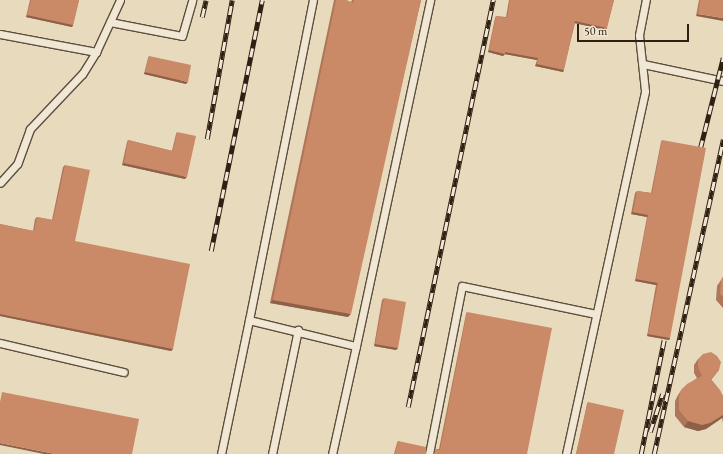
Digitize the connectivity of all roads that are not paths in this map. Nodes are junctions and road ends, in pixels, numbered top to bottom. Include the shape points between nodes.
1 (120, 0) edge
2 (192, 0) edge
3 (313, 0) edge
4 (430, 0) edge
5 (646, 0) edge
6 (110, 22) junction
7 (0, 34) edge
8 (96, 52) junction
9 (643, 64) junction
10 (723, 81) edge
11 (0, 183) edge
12 (596, 314) junction
13 (249, 320) junction
14 (298, 330) junction
15 (0, 343) edge
16 (356, 346) junction
17 (124, 372) dead end
18 (221, 454) edge
19 (272, 454) edge
20 (332, 454) edge
21 (429, 454) edge
22 (566, 454) edge

1 - 6 lane
2 - 6 lane via 182,36
3 - 13 lane
4 - 16 lane
5 - 9 lane via 639,35
6 - 8 lane
7 - 8 lane
8 - 11 lane via 82,74 30,129 17,164
9 - 10 lane
9 - 12 lane via 645,91
12 - 21 lane via 462,286
12 - 22 lane
13 - 14 lane
13 - 18 lane
14 - 16 lane
14 - 19 lane
15 - 17 lane
16 - 20 lane

